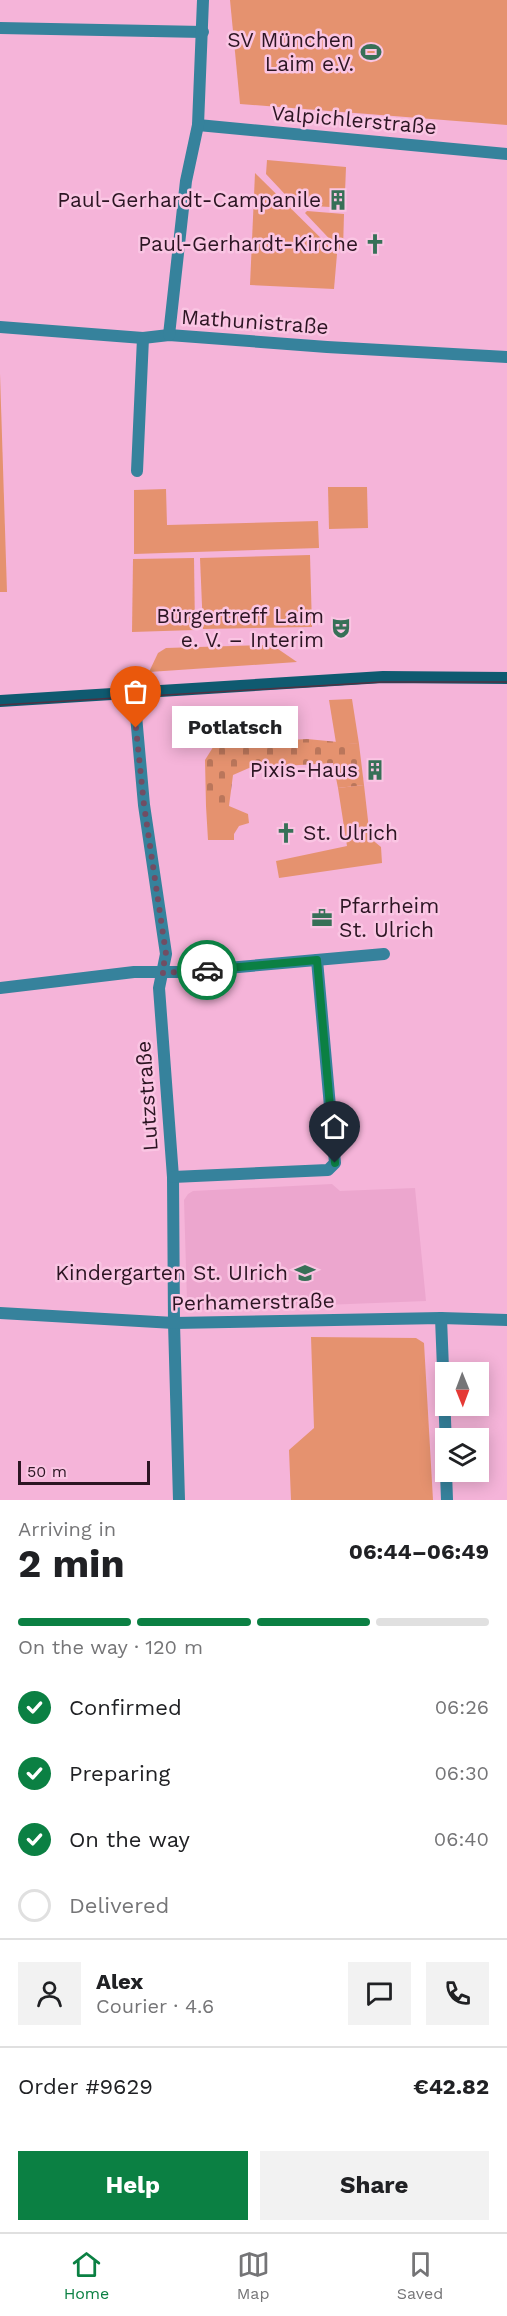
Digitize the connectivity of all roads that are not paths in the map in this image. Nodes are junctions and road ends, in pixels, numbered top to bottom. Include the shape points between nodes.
1 (204, 0) edge
2 (0, 28) edge
3 (204, 32) junction
4 (198, 125) junction
5 (507, 154) edge
6 (0, 327) edge
7 (169, 335) junction
8 (143, 338) junction
9 (507, 357) edge
10 (137, 471) dead end
11 (507, 678) edge
12 (134, 693) junction
13 (0, 701) edge
14 (384, 954) dead end
15 (317, 960) junction
16 (162, 973) junction
17 (0, 988) edge
18 (172, 1177) junction
19 (0, 1313) edge
20 (441, 1318) junction
21 (507, 1320) edge
22 (174, 1323) junction
23 (445, 1428) edge
24 (446, 1482) edge
25 (179, 1500) edge
26 (447, 1500) edge

1 - 3 street
2 - 3 street
3 - 4 street
4 - 5 street, Valpichlerstraße
4 - 7 street via 186,181
6 - 8 street, Mathunistraße
7 - 8 street, Mathunistraße
7 - 9 street, Mathunistraße
8 - 10 street
11 - 12 main road via 383,677
12 - 13 main road
12 - 16 street, Lutzstraße via 144,805 166,954
14 - 15 street
15 - 16 street
15 - 18 street via 335,1163 328,1170
16 - 17 street via 134,972
16 - 18 street, Lutzstraße via 159,988
18 - 22 street, Lutzstraße
19 - 22 street, Perhamerstraße
20 - 21 street, Perhamerstraße
20 - 22 street, Perhamerstraße
20 - 23 street
22 - 25 street, Lutzstraße
24 - 26 street

